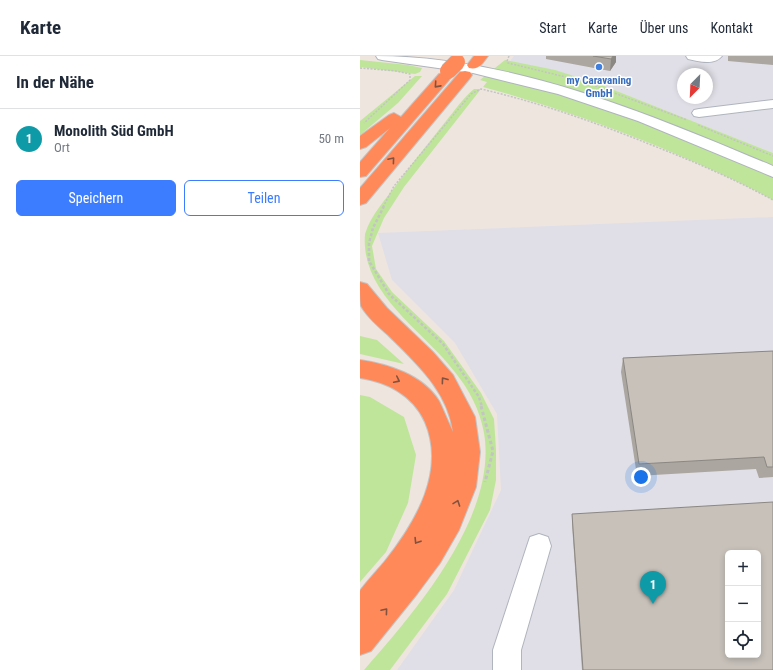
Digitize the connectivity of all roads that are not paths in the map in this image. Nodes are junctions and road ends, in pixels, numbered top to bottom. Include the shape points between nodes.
1 (382, 56) edge
2 (692, 56) edge
3 (716, 56) edge
4 (465, 64) edge
5 (425, 98) junction
6 (773, 104) edge
7 (699, 112) dead end
8 (360, 144) edge
9 (360, 172) edge
10 (773, 172) edge
11 (364, 195) edge
12 (360, 212) edge
13 (360, 289) edge
14 (360, 369) edge
15 (539, 546) dead end
16 (360, 613) edge
17 (360, 640) edge
18 (507, 670) edge

1 - 10 street via 466,68 563,91 705,142
2 - 3 street via 701,59
4 -> 5 highway
11 -> 4 highway
5 - 8 highway via 403,109
5 - 9 highway
6 - 7 street
11 - 12 highway
17 -> 13 highway via 407,585 441,537 456,508 463,486 469,446 465,421 446,383 370,303
14 -> 16 highway via 380,372 396,379 410,386 424,399 441,430 444,449 441,484 421,535 394,574
15 - 18 street via 508,650

